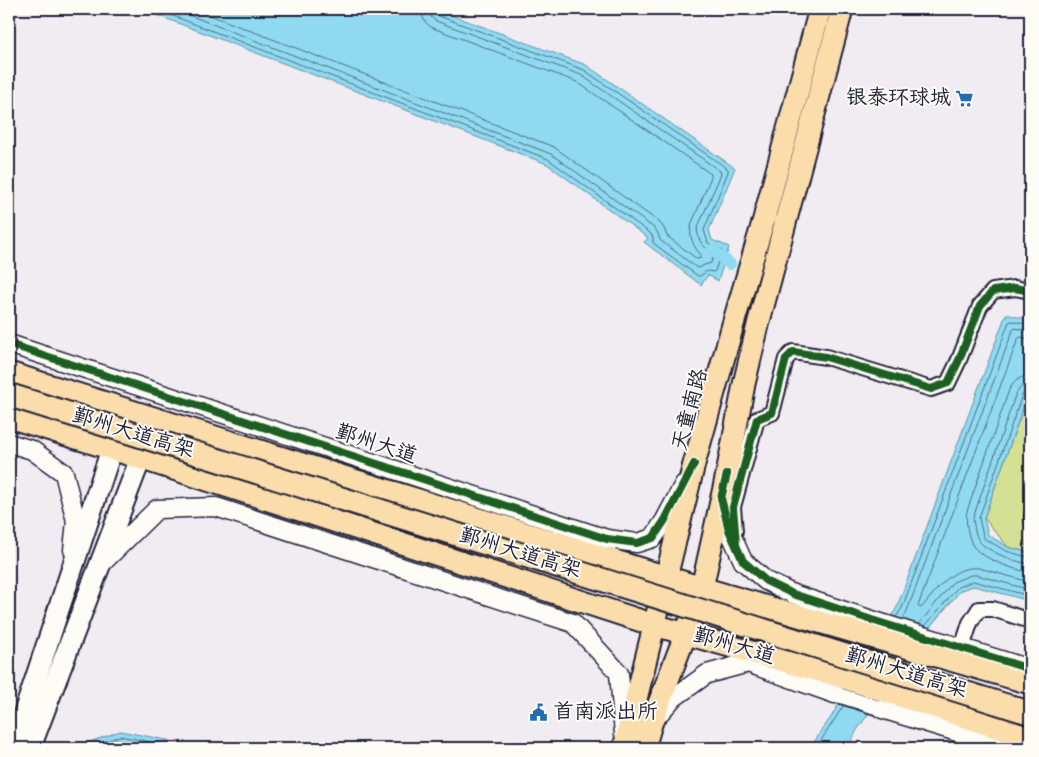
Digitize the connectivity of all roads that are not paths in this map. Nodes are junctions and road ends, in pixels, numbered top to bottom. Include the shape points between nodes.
1 (820, 9) edge
2 (842, 9) edge
3 (1030, 291) edge
4 (9, 344) edge
5 (9, 373) edge
6 (9, 382) edge
7 (9, 395) edge
8 (125, 410) junction
9 (9, 417) edge
10 (155, 419) junction
11 (9, 443) edge
12 (112, 449) junction
13 (140, 458) junction
14 (694, 464) junction
15 (727, 474) junction
16 (736, 544) junction
17 (99, 566) junction
18 (71, 571) junction
19 (667, 576) junction
20 (702, 588) junction
21 (1030, 621) edge
22 (654, 625) junction
23 (686, 633) junction
24 (928, 645) junction
25 (962, 648) junction
26 (1030, 669) edge
27 (1030, 683) edge
28 (838, 686) junction
29 (1030, 696) edge
30 (889, 702) junction
31 (1030, 713) edge
32 (650, 724) junction
33 (1030, 738) edge
34 (15, 740) edge
35 (631, 747) edge
36 (30, 748) edge
37 (1009, 748) edge

1 - 14 main road, 天童南路
2 - 15 main road via 758,324
3 - 16 street via 1015,288 993,291 980,306 948,383 931,389 826,357 793,352 786,359 772,413 756,419 733,507
4 - 14 street, 鄞州大道 via 607,540 637,543 653,538
5 - 8 main road, 鄞州大道
6 - 29 highway, 鄞州大道高架
7 - 31 highway, 鄞州大道高架, bridge
8 - 10 main road, 鄞州大道
8 - 12 main road
9 - 12 main road, 鄞州大道
10 - 13 main road
10 - 19 main road, 鄞州大道
11 - 18 street via 32,450 64,473 76,521
12 - 13 main road, 鄞州大道
12 - 18 main road
13 - 17 main road
13 - 22 main road, 鄞州大道
14 - 19 main road, 天童南路
15 - 16 street via 721,498
15 - 20 main road
16 - 24 street via 743,561 766,580 793,594 878,622
17 - 35 street via 157,509 216,507 573,623 619,674
17 - 36 main road
18 - 34 main road
19 - 20 main road, 鄞州大道
19 - 22 main road, 天童南路
20 - 23 main road
20 - 24 main road, 鄞州大道 via 860,634
21 - 25 street via 993,609 979,609
22 - 23 main road, 鄞州大道
22 - 35 main road, 天童南路
23 - 28 main road, 鄞州大道
23 - 32 main road
24 - 25 street
24 - 27 main road, 鄞州大道
25 - 26 street
28 - 30 main road, 鄞州大道
28 - 32 street via 748,664 707,674 672,699
30 - 33 main road, 鄞州大道
30 - 37 street
32 - 35 main road

